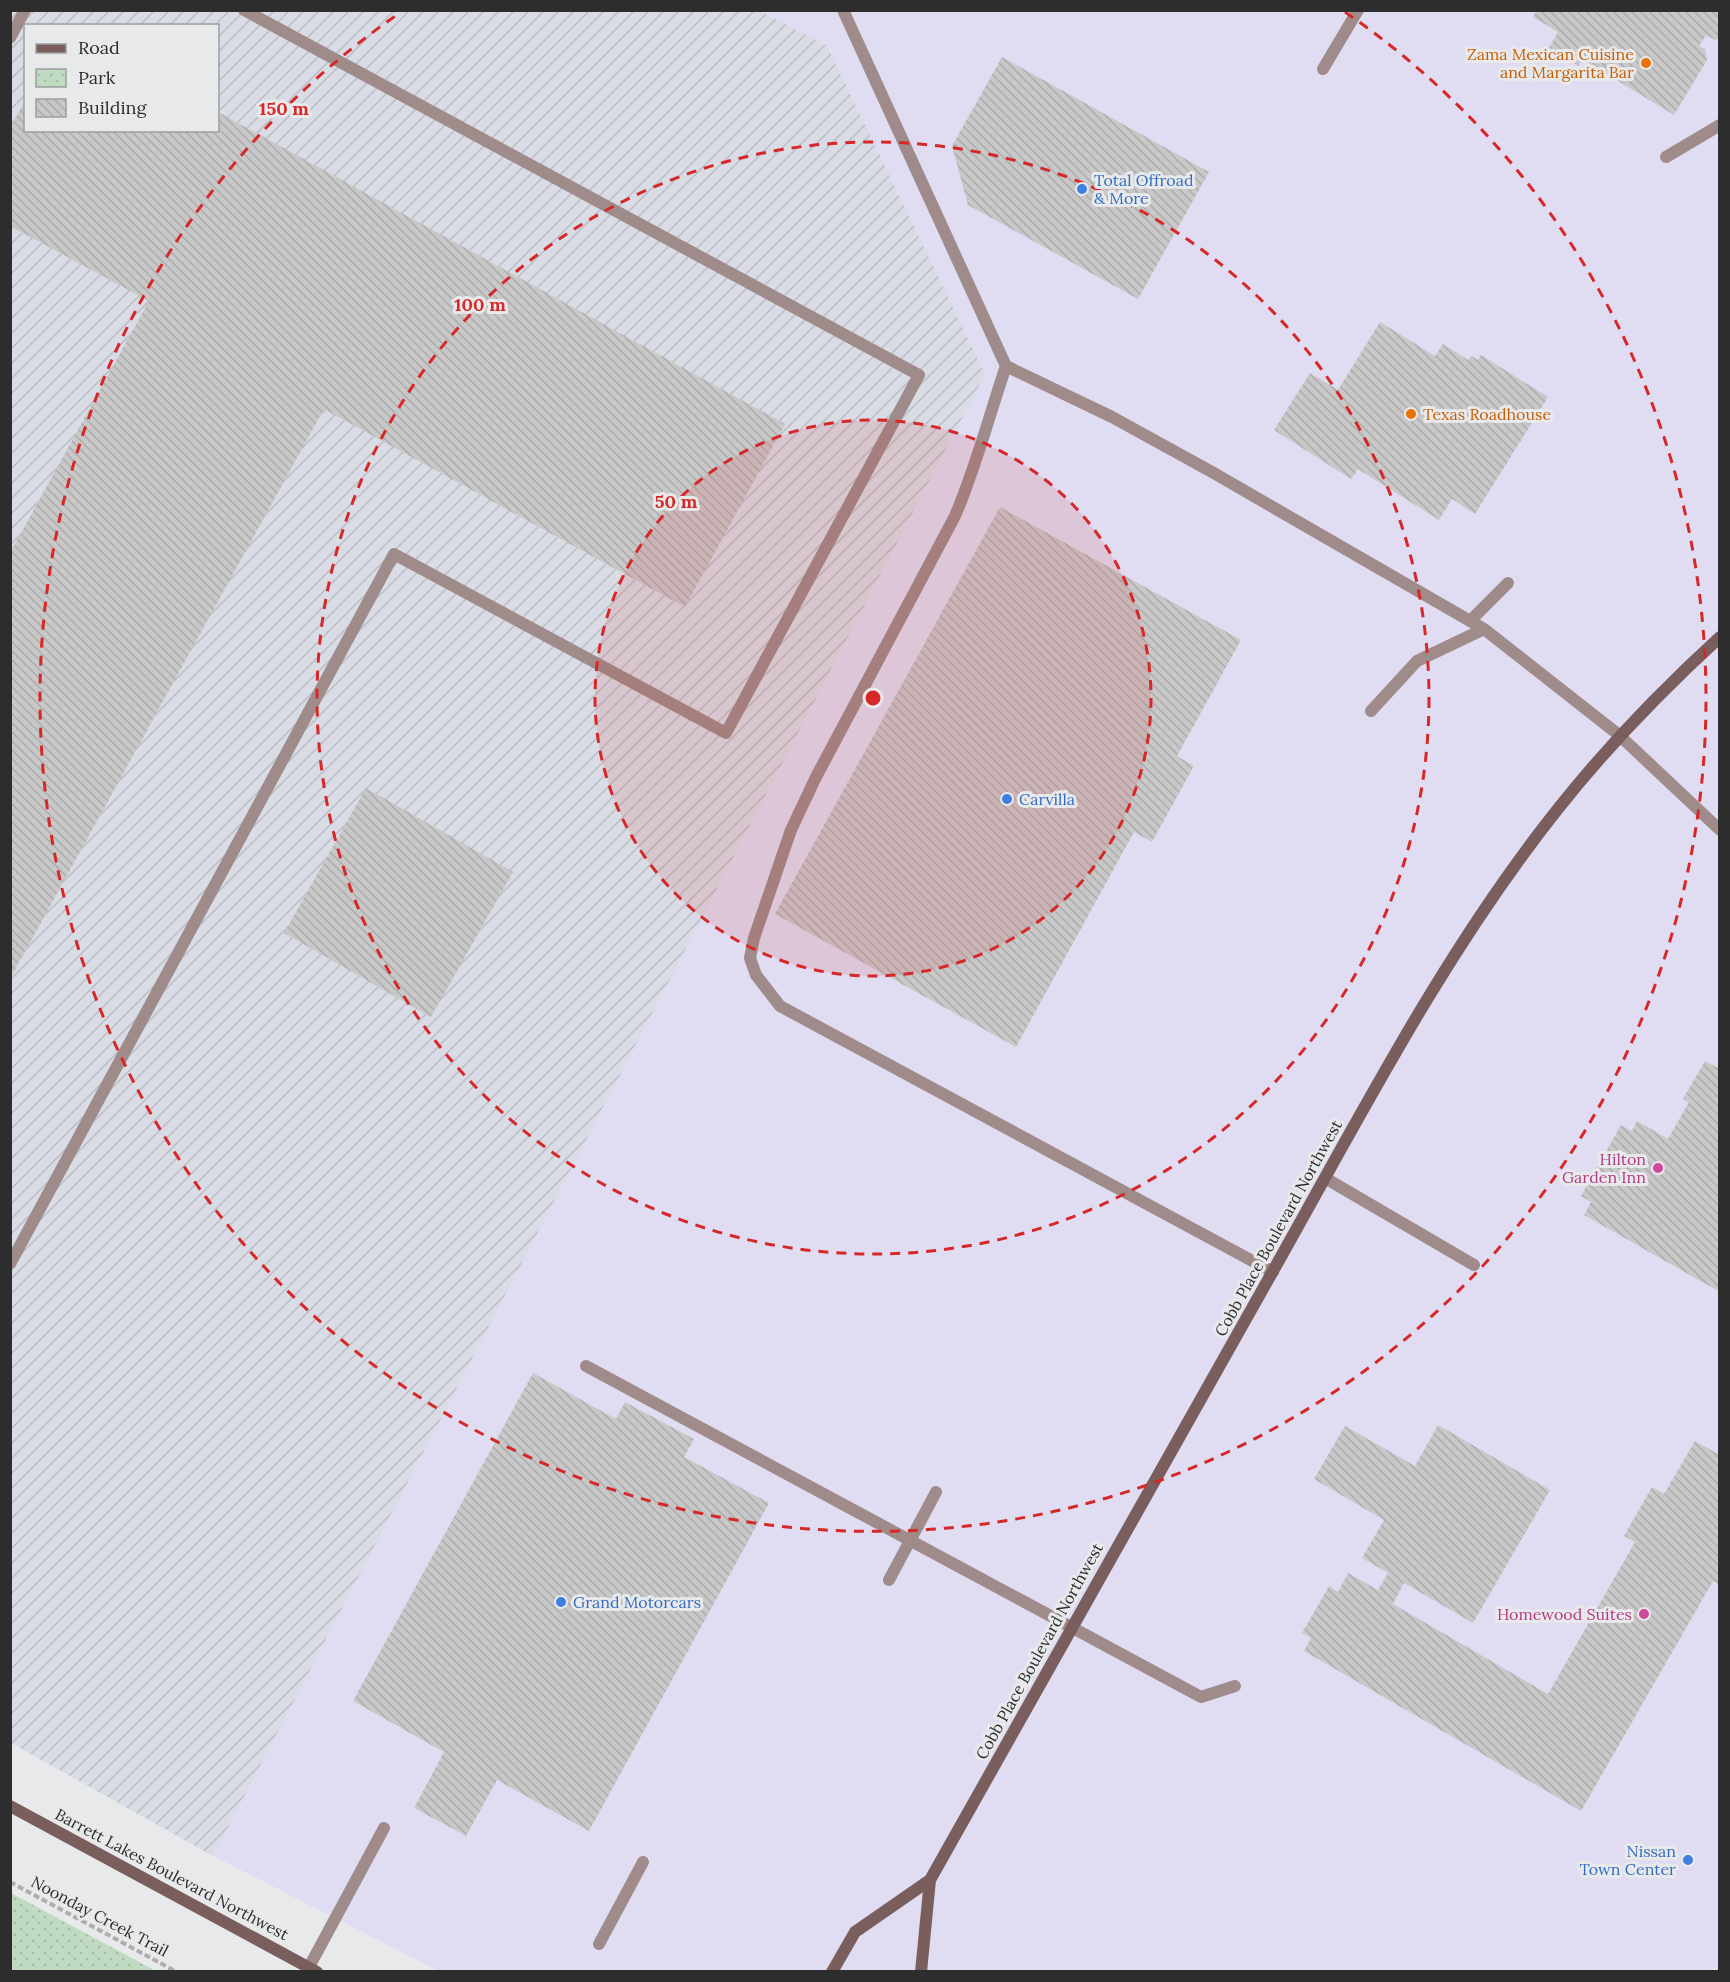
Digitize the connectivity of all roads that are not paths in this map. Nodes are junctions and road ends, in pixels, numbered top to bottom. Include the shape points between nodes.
1 (25, 10) edge
2 (244, 10) edge
3 (843, 10) edge
4 (1358, 10) edge
5 (10, 38) edge
6 (1323, 69) dead end
7 (1719, 125) edge
8 (1666, 157) dead end
9 (1006, 366) junction
10 (1508, 582) dead end
11 (1470, 621) junction
12 (1484, 628) junction
13 (1719, 637) edge
14 (1371, 711) dead end
15 (1619, 735) junction
16 (1719, 830) edge
17 (1325, 1178) junction
18 (10, 1264) edge
19 (1474, 1265) dead end
20 (1273, 1272) junction
21 (586, 1366) dead end
22 (936, 1492) dead end
23 (911, 1542) junction
24 (889, 1580) dead end
25 (1071, 1628) junction
26 (1235, 1686) dead end
27 (10, 1806) edge
28 (384, 1828) dead end
29 (643, 1862) dead end
30 (930, 1880) junction
31 (598, 1944) dead end
32 (313, 1969) edge
33 (832, 1971) edge
34 (921, 1971) edge

1 - 5 street
2 - 18 street via 920,375 726,733 394,554
3 - 9 street
4 - 6 street
7 - 8 street
9 - 11 street via 1212,471
9 - 20 street via 972,476 955,516 791,830 750,958 756,975 780,1006
10 - 11 street
11 - 12 street
12 - 14 street via 1417,662
12 - 15 street
13 - 15 street, Cobb Place Boulevard Northwest
15 - 16 street
15 - 17 street, Cobb Place Boulevard Northwest via 1556,810 1505,880 1414,1021
17 - 19 street
17 - 20 street, Cobb Place Boulevard Northwest
20 - 25 street, Cobb Place Boulevard Northwest
21 - 23 street
22 - 23 street
23 - 24 street
23 - 25 street
25 - 26 street via 1202,1697
25 - 30 street, Cobb Place Boulevard Northwest
27 - 32 street, Barrett Lakes Boulevard Northwest
28 - 32 street
29 - 31 street
30 - 33 street, Cobb Place Boulevard Northwest via 855,1932
30 - 34 street, Cobb Place Boulevard Northwest

